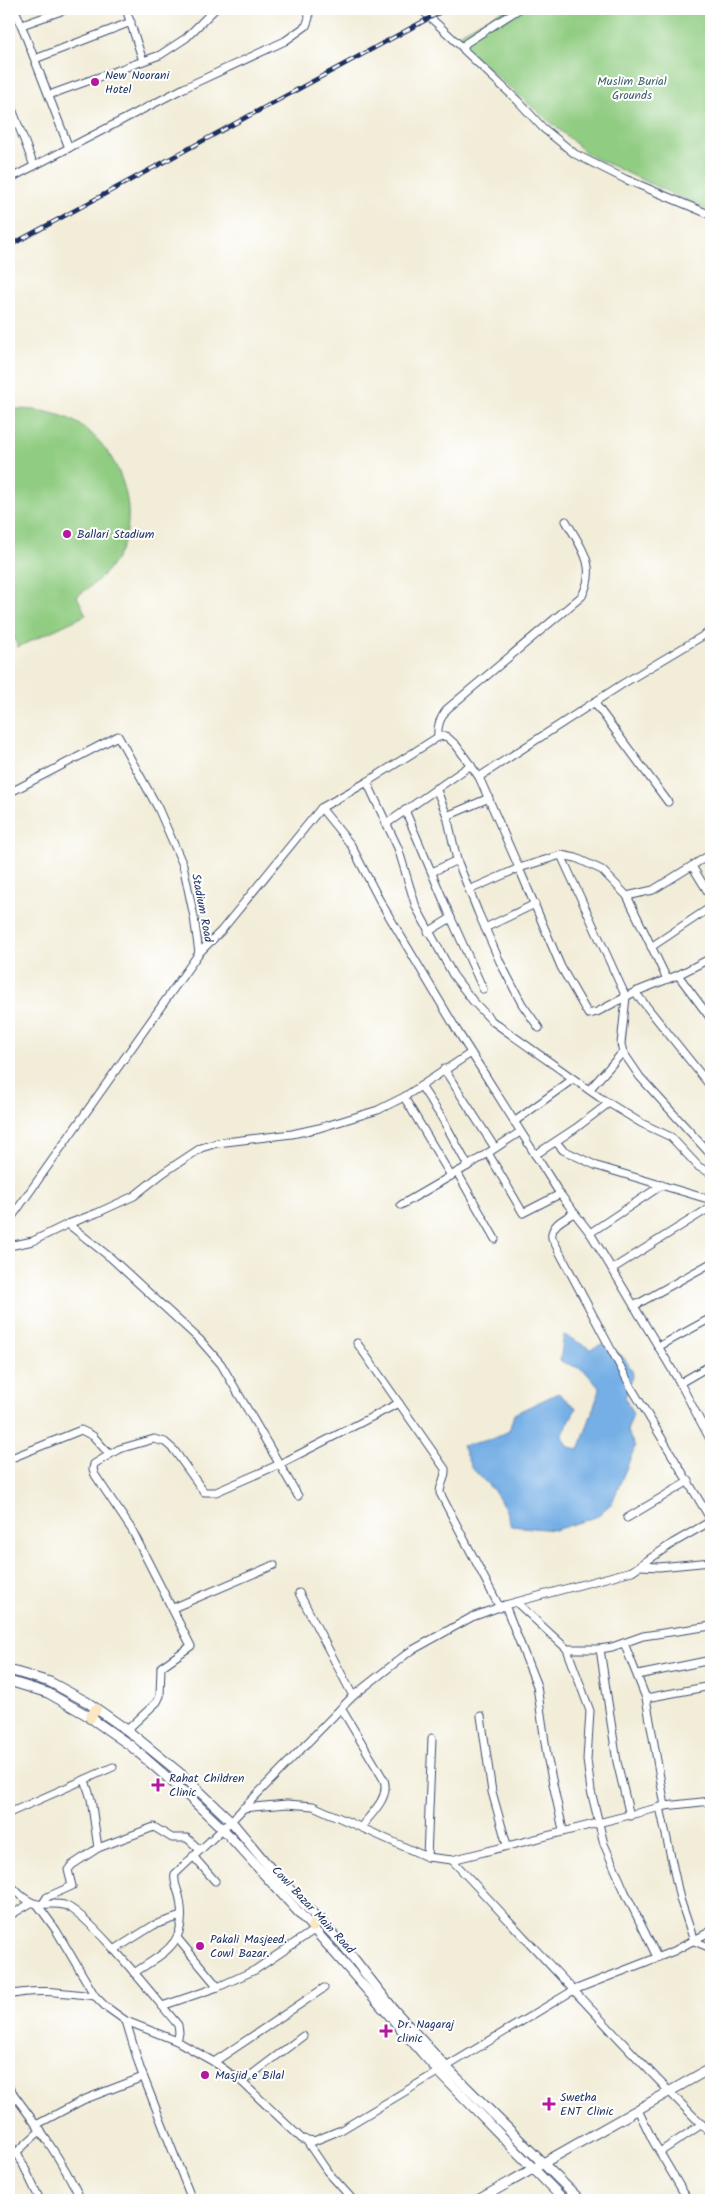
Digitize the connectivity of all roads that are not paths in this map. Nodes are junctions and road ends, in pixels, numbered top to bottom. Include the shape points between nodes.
1 (15, 9) edge
2 (67, 9) edge
3 (126, 9) edge
4 (215, 9) edge
5 (308, 9) edge
6 (420, 9) edge
7 (519, 9) edge
8 (131, 22) junction
9 (22, 24) junction
10 (463, 48) junction
11 (35, 59) junction
12 (143, 61) junction
13 (49, 94) junction
14 (9, 100) edge
15 (69, 148) junction
16 (34, 166) junction
17 (9, 179) edge
18 (711, 214) edge
19 (566, 521) dead end
20 (711, 631) edge
21 (594, 702) junction
22 (438, 737) junction
23 (471, 765) junction
24 (480, 777) junction
25 (367, 782) junction
26 (436, 788) junction
27 (9, 793) edge
28 (490, 798) junction
29 (668, 802) dead end
30 (321, 808) junction
31 (405, 810) junction
32 (447, 816) junction
33 (386, 824) junction
34 (711, 854) edge
35 (561, 855) junction
36 (457, 860) junction
37 (692, 866) junction
38 (519, 868) junction
39 (432, 872) junction
40 (469, 890) junction
41 (627, 896) junction
42 (711, 897) edge
43 (535, 904) junction
44 (711, 907) edge
45 (451, 918) junction
46 (485, 928) junction
47 (428, 932) junction
48 (651, 947) junction
49 (199, 953) junction
50 (711, 958) edge
51 (678, 976) junction
52 (667, 979) junction
53 (484, 989) dead end
54 (635, 992) junction
55 (626, 997) junction
56 (711, 1019) edge
57 (539, 1028) dead end
58 (471, 1052) junction
59 (622, 1052) junction
60 (444, 1069) junction
61 (573, 1079) junction
62 (421, 1086) junction
63 (711, 1087) edge
64 (589, 1090) junction
65 (404, 1098) junction
66 (609, 1103) junction
67 (514, 1122) junction
68 (520, 1132) junction
69 (556, 1142) junction
70 (495, 1148) junction
71 (488, 1153) junction
72 (711, 1155) edge
73 (535, 1156) junction
74 (468, 1166) junction
75 (711, 1173) edge
76 (454, 1174) junction
77 (662, 1185) junction
78 (560, 1194) junction
79 (711, 1200) edge
80 (401, 1205) dead end
81 (711, 1207) edge
82 (574, 1213) junction
83 (9, 1221) edge
84 (68, 1224) junction
85 (590, 1233) junction
86 (495, 1239) dead end
87 (12, 1243) edge
88 (711, 1263) edge
89 (612, 1269) junction
90 (634, 1306) junction
91 (711, 1318) edge
92 (357, 1343) dead end
93 (658, 1347) junction
94 (711, 1365) edge
95 (680, 1383) junction
96 (399, 1403) junction
97 (711, 1421) edge
98 (704, 1426) junction
99 (711, 1441) edge
100 (109, 1454) junction
101 (9, 1459) edge
102 (280, 1464) junction
103 (689, 1481) junction
104 (298, 1496) dead end
105 (627, 1518) dead end
106 (711, 1520) edge
107 (711, 1562) edge
108 (274, 1565) dead end
109 (641, 1566) junction
110 (299, 1593) dead end
111 (516, 1602) junction
112 (503, 1606) junction
113 (172, 1608) junction
114 (711, 1626) edge
115 (624, 1643) junction
116 (567, 1649) junction
117 (600, 1649) junction
118 (711, 1660) edge
119 (9, 1670) edge
120 (638, 1674) junction
121 (9, 1681) edge
122 (711, 1686) edge
123 (352, 1696) junction
124 (646, 1698) junction
125 (341, 1708) junction
126 (96, 1709) junction
127 (481, 1716) dead end
128 (90, 1718) junction
129 (128, 1730) junction
130 (432, 1738) dead end
131 (113, 1767) dead end
132 (85, 1780) junction
133 (711, 1801) edge
134 (662, 1807) junction
135 (243, 1808) junction
136 (9, 1813) edge
137 (630, 1816) junction
138 (231, 1821) junction
139 (600, 1824) junction
140 (361, 1827) junction
141 (223, 1829) junction
142 (563, 1830) junction
143 (507, 1845) junction
144 (98, 1848) junction
145 (200, 1850) junction
146 (193, 1856) junction
147 (427, 1858) junction
148 (452, 1860) junction
149 (215, 1881) dead end
150 (9, 1883) edge
151 (37, 1904) junction
152 (9, 1916) edge
153 (181, 1916) junction
154 (315, 1925) junction
155 (711, 1931) edge
156 (178, 1938) junction
157 (694, 1941) junction
158 (711, 1948) edge
159 (114, 1950) junction
160 (657, 1958) junction
161 (134, 1973) junction
162 (218, 1987) junction
163 (324, 1988) dead end
164 (574, 1990) junction
165 (9, 1995) edge
166 (95, 1996) junction
167 (162, 2006) junction
168 (126, 2021) junction
169 (303, 2036) dead end
170 (177, 2041) junction
171 (214, 2062) junction
172 (711, 2068) edge
173 (442, 2069) junction
174 (143, 2078) junction
175 (242, 2082) junction
176 (9, 2088) edge
177 (669, 2092) junction
178 (638, 2110) junction
179 (702, 2124) junction
180 (38, 2128) junction
181 (711, 2134) edge
182 (306, 2140) junction
183 (17, 2152) junction
184 (660, 2152) junction
185 (9, 2159) edge
186 (544, 2164) junction
187 (533, 2170) junction
188 (40, 2200) edge
189 (81, 2200) edge
190 (190, 2200) edge
191 (353, 2200) edge
192 (478, 2200) edge
193 (564, 2200) edge
194 (580, 2200) edge
195 (688, 2200) edge

1 - 9 street
2 - 9 street
3 - 8 street
4 - 12 street via 174,47
5 - 15 street via 306,26 292,37
6 - 10 street
7 - 10 street via 481,32
8 - 11 street
8 - 12 street
9 - 11 street
10 - 18 street via 548,133 576,154 625,179
11 - 13 street
12 - 13 street
13 - 15 street
14 - 16 street
15 - 16 street
16 - 17 street
19 - 22 street via 588,560 588,585 582,596 447,709 437,727
20 - 21 street
21 - 24 street
21 - 29 street
22 - 23 street via 446,736
22 - 25 street
23 - 24 street
23 - 26 street
24 - 28 street
25 - 30 street
25 - 33 street
26 - 31 street
26 - 32 street
27 - 49 street, Stadium Road via 118,736 158,808 183,864
28 - 32 street
28 - 38 street
30 - 49 street via 221,931
30 - 58 street via 351,845 412,956
31 - 33 street
31 - 39 street
32 - 36 street
33 - 47 street
34 - 37 street
35 - 38 street
35 - 41 street via 602,870
35 - 55 street
36 - 39 street
36 - 40 street
37 - 41 street via 653,890
37 - 42 street
38 - 40 street
38 - 43 street
39 - 45 street
40 - 46 street
41 - 48 street
43 - 46 street
43 - 55 street via 561,967 585,1011 592,1014
44 - 48 street
45 - 47 street
45 - 53 street
46 - 57 street via 522,1004
47 - 61 street via 453,976 492,1021
48 - 52 street
49 - 83 street, Stadium Road
50 - 51 street
51 - 52 street
51 - 56 street
52 - 54 street
54 - 55 street
54 - 63 street
55 - 59 street
58 - 60 street
58 - 67 street
59 - 64 street
59 - 72 street via 640,1077
60 - 62 street
60 - 70 street
61 - 64 street
61 - 67 street
62 - 65 street
62 - 74 street
64 - 66 street
65 - 76 street
65 - 84 street via 378,1110 319,1128 201,1148 134,1196
66 - 69 street
66 - 75 street via 671,1137 699,1167
67 - 68 street
68 - 70 street
68 - 73 street
69 - 73 street
69 - 77 street via 563,1150 583,1160
70 - 71 street
71 - 74 street
71 - 78 street via 523,1213
73 - 78 street
74 - 76 street
76 - 80 street
76 - 86 street
77 - 79 street
77 - 85 street
78 - 82 street
81 - 89 street
82 - 85 street
82 - 103 street via 554,1227 552,1238 631,1387
84 - 87 street via 33,1241
84 - 102 street via 112,1258 211,1352
85 - 89 street
88 - 90 street
89 - 90 street
90 - 93 street
91 - 93 street
92 - 96 street
93 - 95 street
94 - 95 street
95 - 98 street
96 - 102 street
96 - 112 street via 445,1470 440,1492
97 - 98 street
98 - 99 street
100 - 101 street via 93,1436 81,1430
100 - 102 street via 154,1439 166,1442 204,1492 216,1492
100 - 113 street via 94,1464 95,1475 132,1530
102 - 104 street
103 - 105 street
103 - 106 street
106 - 109 street
107 - 109 street
108 - 113 street
109 - 111 street via 620,1575
110 - 123 street
111 - 112 street
111 - 116 street
112 - 123 street via 472,1617 410,1652
112 - 142 street via 537,1686
113 - 129 street via 191,1646 162,1667 157,1702
114 - 115 street via 643,1636
115 - 117 street
115 - 120 street
116 - 117 street
116 - 139 street via 590,1710 587,1760
117 - 137 street via 617,1762
118 - 120 street
119 - 126 street via 50,1682
120 - 124 street
121 - 128 street, Cowl Bazar Main Road via 48,1693
122 - 124 street
123 - 125 street
124 - 134 street
125 - 135 street
125 - 140 street via 387,1788
126 - 128 main road
126 - 129 street
127 - 143 street via 492,1792
128 - 141 street, Cowl Bazar Main Road via 152,1763
129 - 138 street
130 - 147 street
131 - 132 street
132 - 136 street
132 - 144 street
133 - 134 street
134 - 137 street
134 - 157 street via 680,1899
135 - 138 street
135 - 140 street via 287,1804 313,1806
137 - 139 street
138 - 141 street
138 - 154 street
139 - 142 street
139 - 160 street via 604,1844
140 - 147 street
141 - 145 street
141 - 154 street, Cowl Bazar Main Road
142 - 143 street
143 - 148 street
144 - 145 street via 154,1827 172,1838 187,1838
144 - 151 street via 69,1867 73,1882 71,1888
145 - 146 street
146 - 149 street
146 - 153 street via 175,1874
147 - 148 street
148 - 164 street
150 - 151 street via 19,1894
151 - 152 street
151 - 159 street via 64,1905 73,1910
151 - 166 street
153 - 156 street
153 - 159 street via 154,1925
154 - 162 street via 255,1970
154 - 173 street via 343,1945
155 - 157 street
156 - 161 street via 170,1949
156 - 162 street
157 - 158 street
157 - 160 street
159 - 161 street
160 - 164 street
161 - 167 street
162 - 167 street
163 - 171 street
164 - 173 street
164 - 177 street
165 - 166 street via 40,1991
166 - 168 street
167 - 170 street via 178,2025
168 - 170 street
168 - 174 street
169 - 175 street
170 - 171 street
171 - 175 street
172 - 177 street
173 - 182 street via 341,2130 314,2141
173 - 186 street
173 - 187 street
174 - 180 street via 83,2100
174 - 190 street
175 - 182 street
176 - 180 street
177 - 178 street
177 - 179 street
178 - 184 street
178 - 186 street
179 - 181 street
179 - 184 street
180 - 183 street
180 - 189 street
182 - 191 street via 327,2171
183 - 185 street
183 - 188 street
184 - 195 street
186 - 187 street
186 - 194 street
187 - 192 street
187 - 193 street

